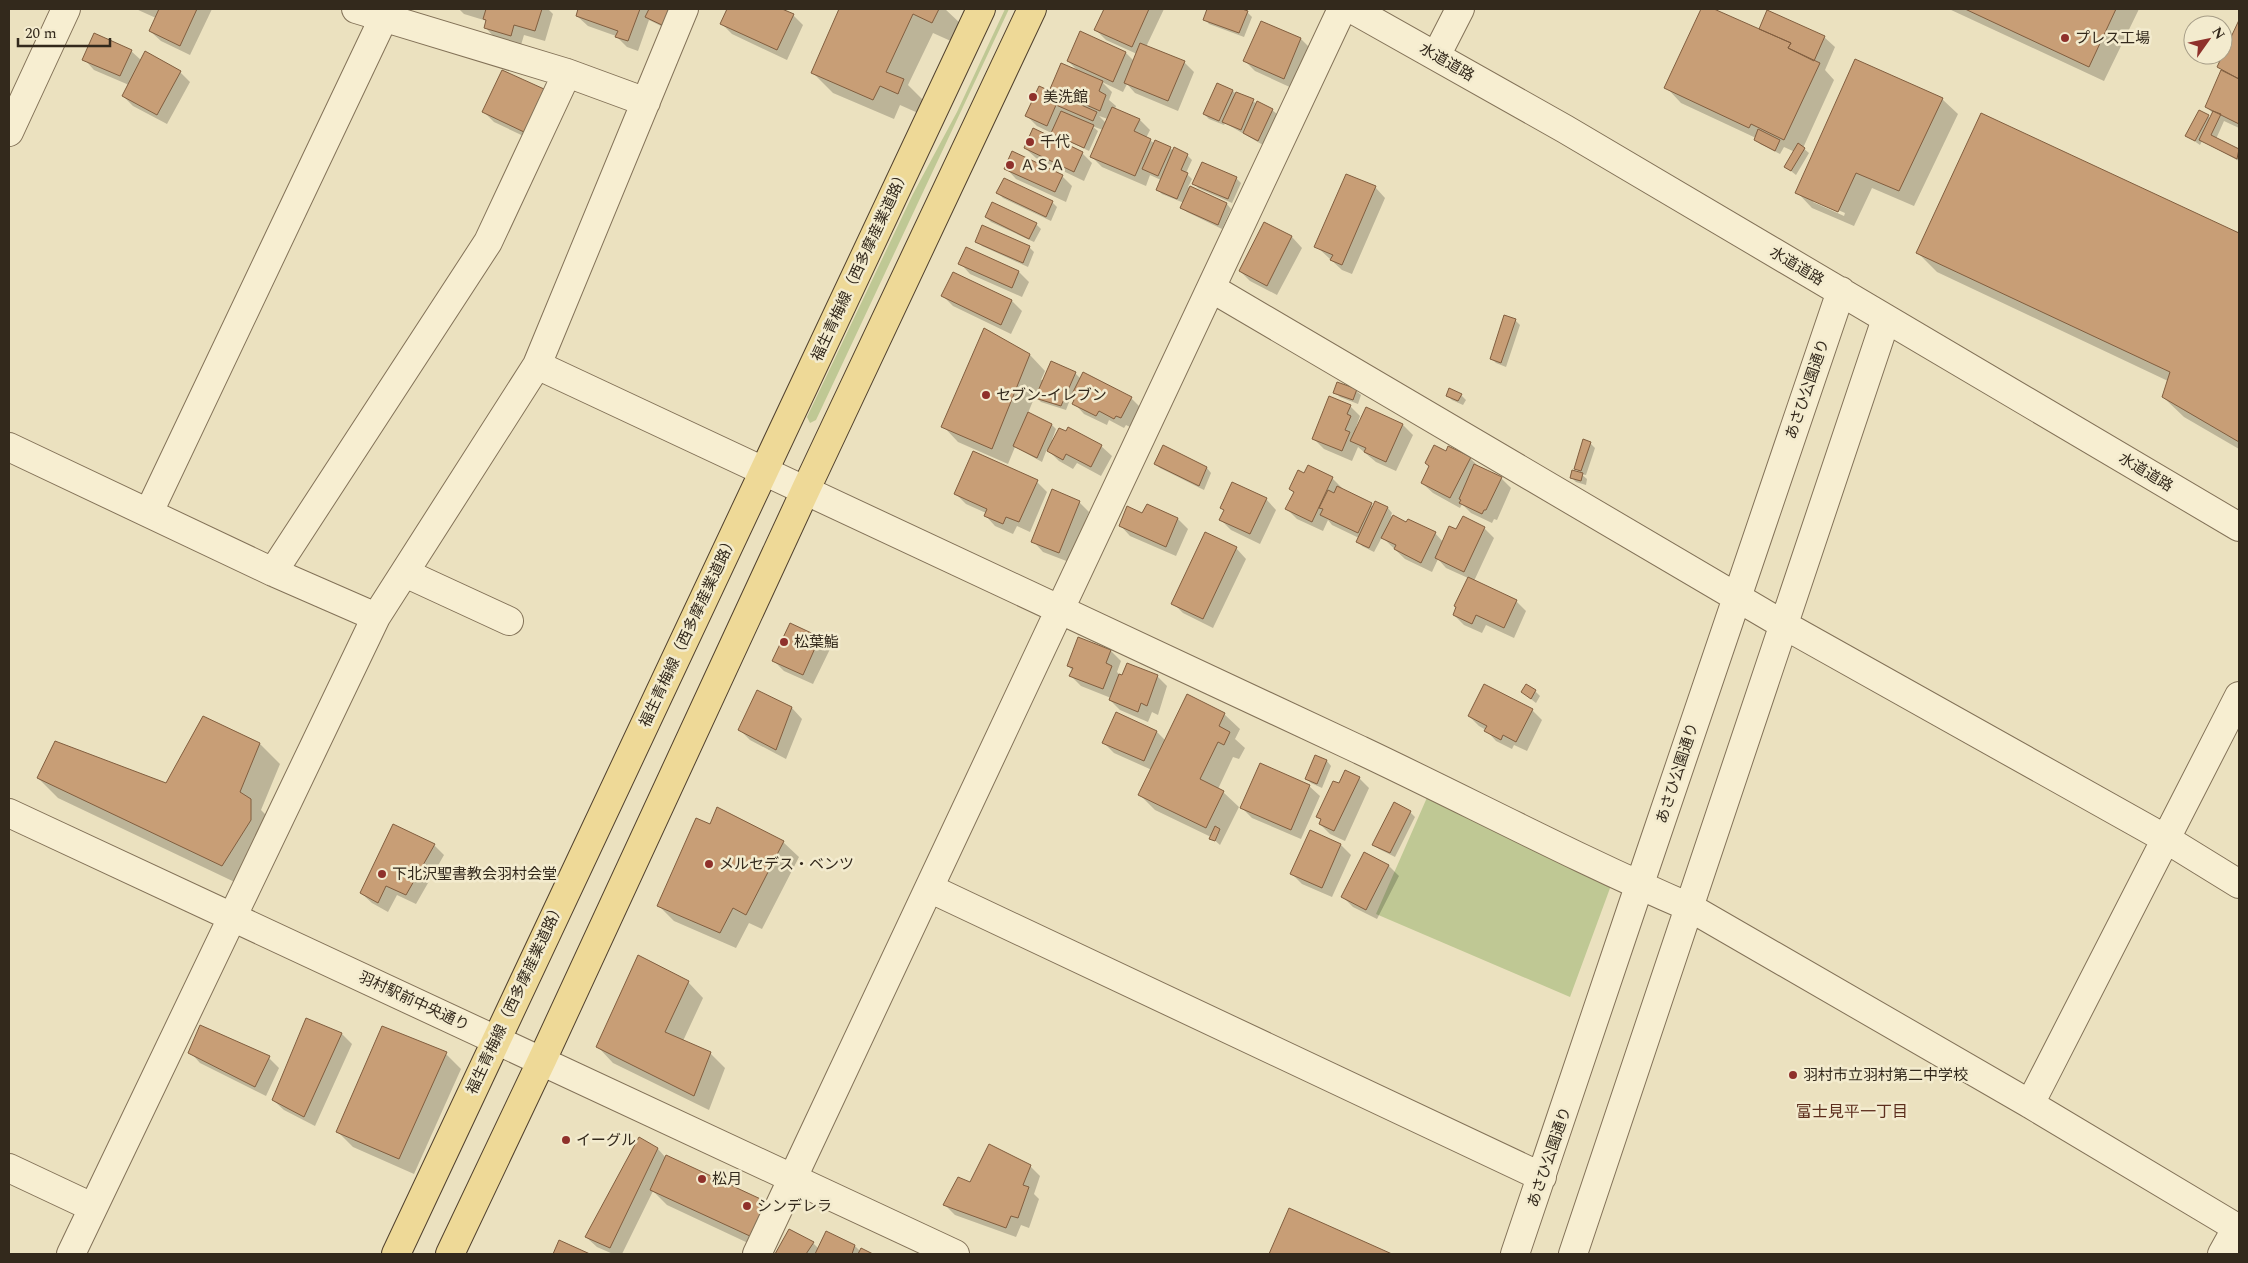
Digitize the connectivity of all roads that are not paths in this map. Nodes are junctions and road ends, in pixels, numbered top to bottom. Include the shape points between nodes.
1 (66, 9) edge
2 (356, 9) edge
3 (684, 9) edge
4 (981, 9) edge
5 (1032, 9) edge
6 (1460, 9) edge
7 (1357, 11) edge
8 (384, 17) junction
9 (1436, 56) junction
10 (567, 73) junction
11 (646, 102) junction
12 (9, 132) edge
13 (1211, 288) junction
14 (1840, 292) junction
15 (1886, 319) junction
16 (537, 365) junction
17 (9, 447) edge
18 (763, 470) junction
19 (806, 489) junction
20 (149, 512) junction
21 (2239, 527) edge
22 (273, 572) junction
23 (405, 573) junction
24 (1735, 595) junction
25 (1061, 610) junction
26 (376, 617) junction
27 (509, 620) dead end
28 (1784, 625) junction
29 (2239, 696) edge
30 (9, 813) edge
31 (2166, 838) junction
32 (2239, 884) edge
33 (1640, 886) junction
34 (929, 888) junction
35 (1689, 907) junction
36 (231, 917) junction
37 (496, 1039) junction
38 (542, 1060) junction
39 (2030, 1104) junction
40 (9, 1168) edge
41 (1542, 1177) junction
42 (792, 1179) junction
43 (92, 1207) junction
44 (2238, 1228) edge
45 (71, 1254) edge
46 (396, 1254) edge
47 (450, 1254) edge
48 (756, 1254) edge
49 (955, 1254) edge
50 (1515, 1254) edge
51 (1573, 1254) edge
52 (2222, 1254) edge

1 - 12 street
2 - 8 street
3 - 11 street
4 - 18 main road, 福生青梅線（西多摩産業道路）
5 - 19 main road
6 - 9 street
7 - 9 street, 水道道路
7 - 13 street
8 - 10 street
8 - 20 street
9 - 14 street, 水道道路
10 - 11 street
10 - 22 street via 488,242
11 - 16 street
13 - 24 street
13 - 25 street
14 - 15 street, 水道道路
14 - 24 street, あさひ公園通り
15 - 21 street, 水道道路
15 - 28 street
16 - 18 street
16 - 23 street
17 - 20 street
18 - 19 street
18 - 37 main road, 福生青梅線（西多摩産業道路）
19 - 25 street
19 - 38 main road
20 - 22 street
22 - 26 street
23 - 26 street
23 - 27 street
24 - 28 street
24 - 33 street, あさひ公園通り
25 - 33 street via 1432,784
25 - 34 street
26 - 36 street
28 - 31 street
28 - 35 street
29 - 31 street
30 - 36 street, 羽村駅前中央通り
31 - 32 street
31 - 39 street
33 - 35 street
33 - 41 street, あさひ公園通り
34 - 41 street
34 - 42 street
35 - 39 street
35 - 51 street
36 - 37 street, 羽村駅前中央通り
36 - 43 street
37 - 38 street, 羽村駅前中央通り
37 - 46 main road, 福生青梅線（西多摩産業道路）
38 - 42 street, 羽村駅前中央通り
38 - 47 main road
39 - 44 street
40 - 43 street
41 - 50 street, あさひ公園通り
42 - 48 street
42 - 49 street, 羽村駅前中央通り
43 - 45 street
44 - 52 street

